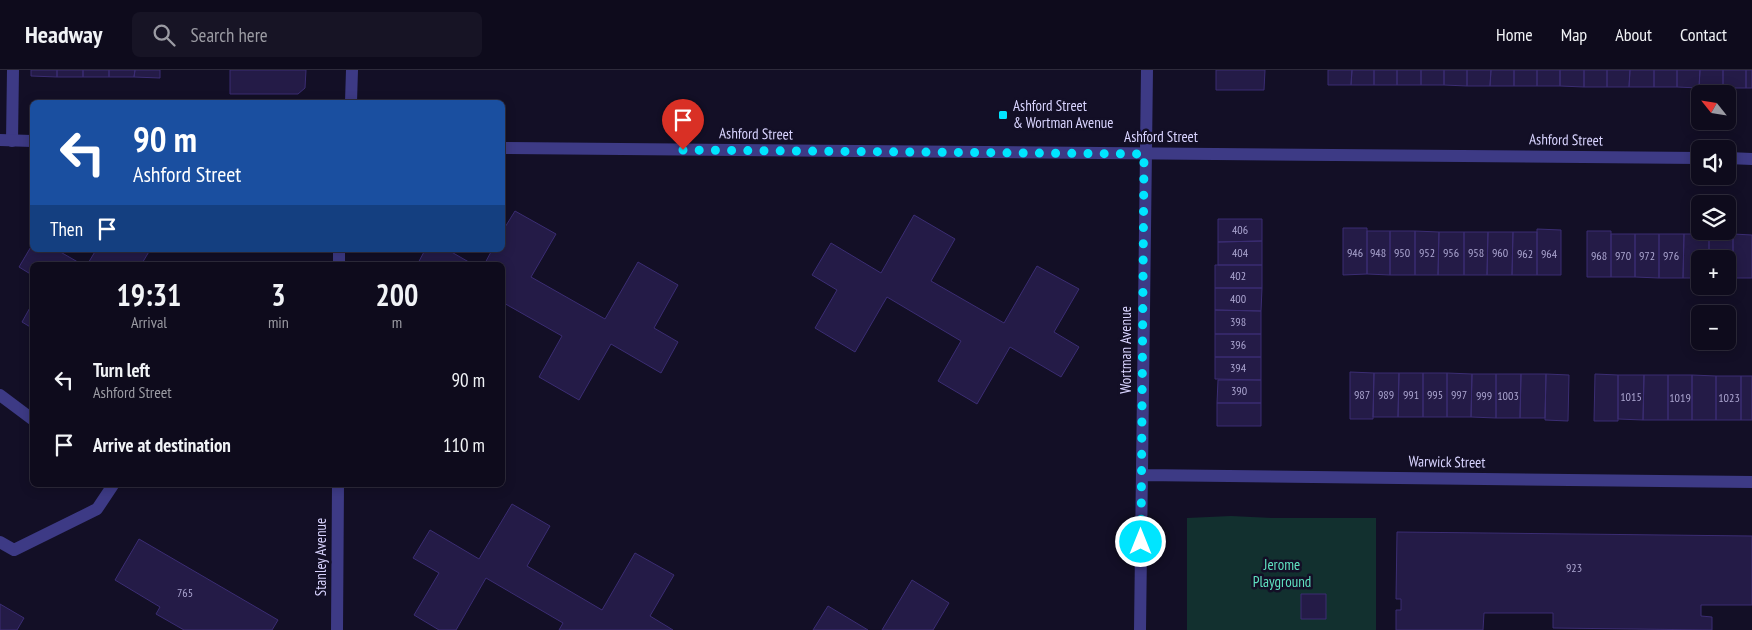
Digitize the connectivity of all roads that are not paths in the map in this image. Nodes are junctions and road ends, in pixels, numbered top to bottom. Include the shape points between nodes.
1 (13, 70) edge
2 (352, 70) edge
3 (1147, 70) edge
4 (351, 100) edge
5 (6, 140) edge
6 (30, 141) edge
7 (505, 148) edge
8 (1144, 154) junction
9 (1691, 158) edge
10 (1736, 158) edge
11 (1752, 159) edge
12 (0, 395) edge
13 (30, 418) edge
14 (1142, 475) junction
15 (1752, 482) edge
16 (112, 487) edge
17 (338, 487) edge
18 (0, 542) edge
19 (337, 630) edge
20 (1140, 630) edge

1 - 5 street
2 - 4 street
3 - 8 street, Wortman Avenue
5 - 6 street
7 - 8 street, Ashford Street
8 - 9 street, Ashford Street
8 - 14 street, Wortman Avenue
10 - 11 street
12 - 13 street
14 - 15 street, Warwick Street
14 - 20 street, Wortman Avenue
16 - 18 street via 97,510 14,550
17 - 19 street, Stanley Avenue

